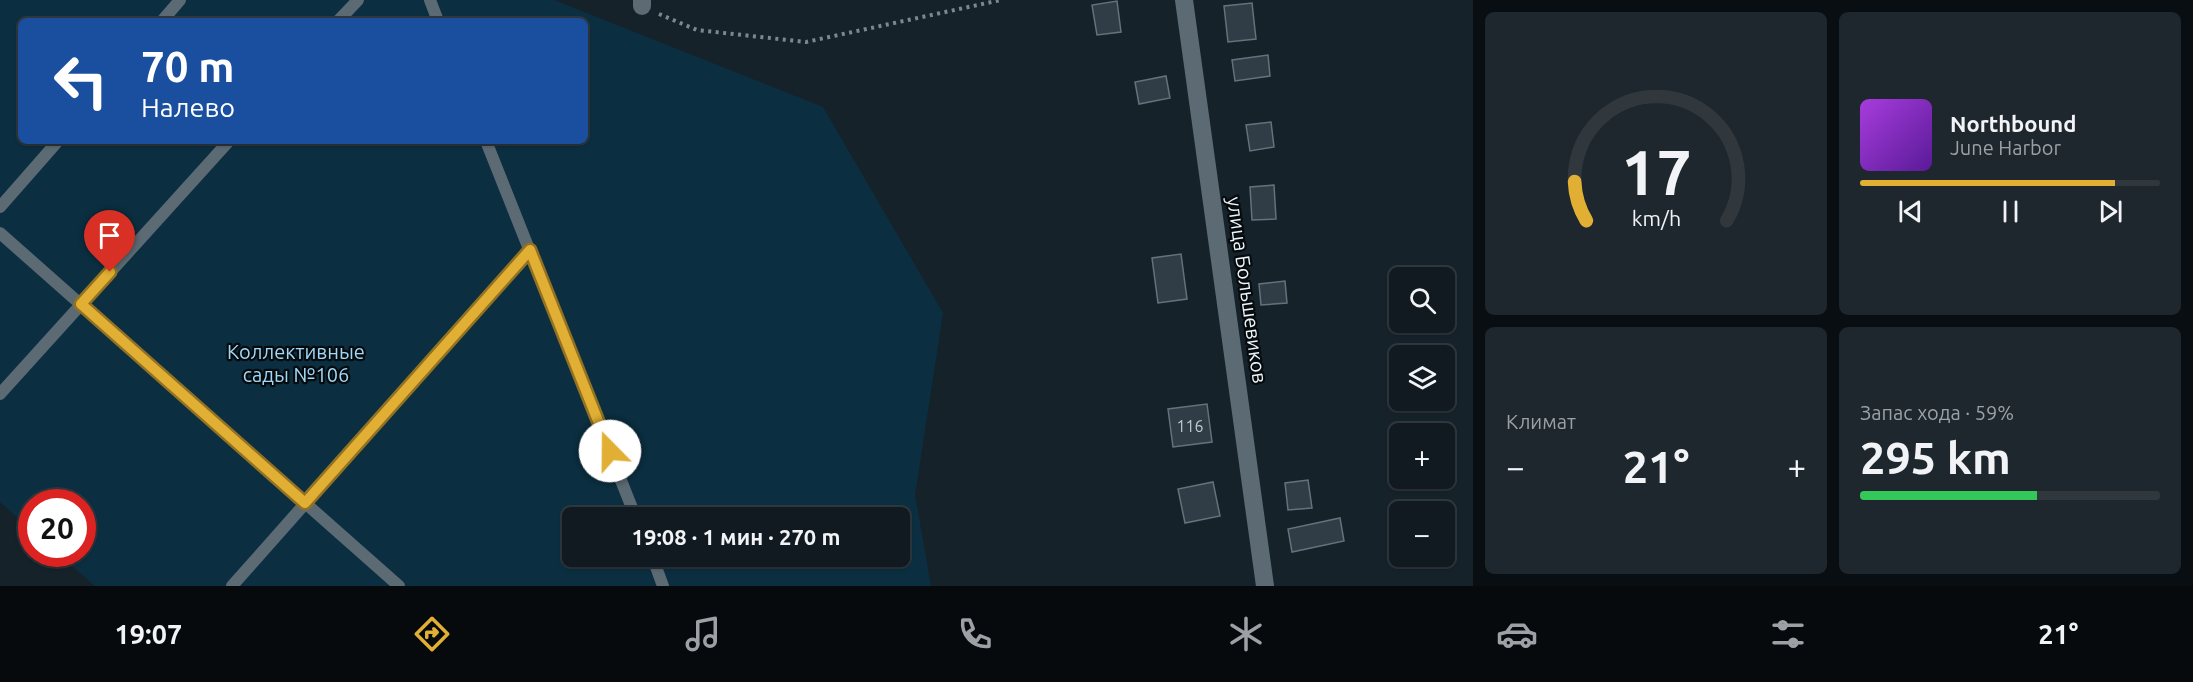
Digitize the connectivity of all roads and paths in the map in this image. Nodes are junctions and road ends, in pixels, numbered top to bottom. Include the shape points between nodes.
1 (180, 0) edge
2 (358, 0) edge
3 (430, 0) edge
4 (1001, 0) edge
5 (1184, 0) edge
6 (642, 3) edge
7 (165, 18) edge
8 (342, 18) edge
9 (437, 18) edge
10 (55, 144) edge
11 (226, 144) edge
12 (487, 144) edge
13 (0, 207) edge
14 (0, 233) edge
15 (530, 250) junction
16 (81, 304) junction
17 (0, 394) edge
18 (305, 503) junction
19 (632, 507) edge
20 (656, 567) edge
21 (232, 586) edge
22 (399, 586) edge
23 (663, 586) edge
24 (1265, 586) edge

1 - 7 lane
2 - 8 lane
3 - 9 lane
4 - 6 path via 806,42 697,30
5 - 24 street, улица Большевиков
10 - 13 lane
11 - 16 lane
12 - 15 lane
14 - 16 lane
15 - 18 lane
15 - 19 lane
16 - 17 lane
16 - 18 lane
18 - 21 lane
18 - 22 lane
20 - 23 lane

